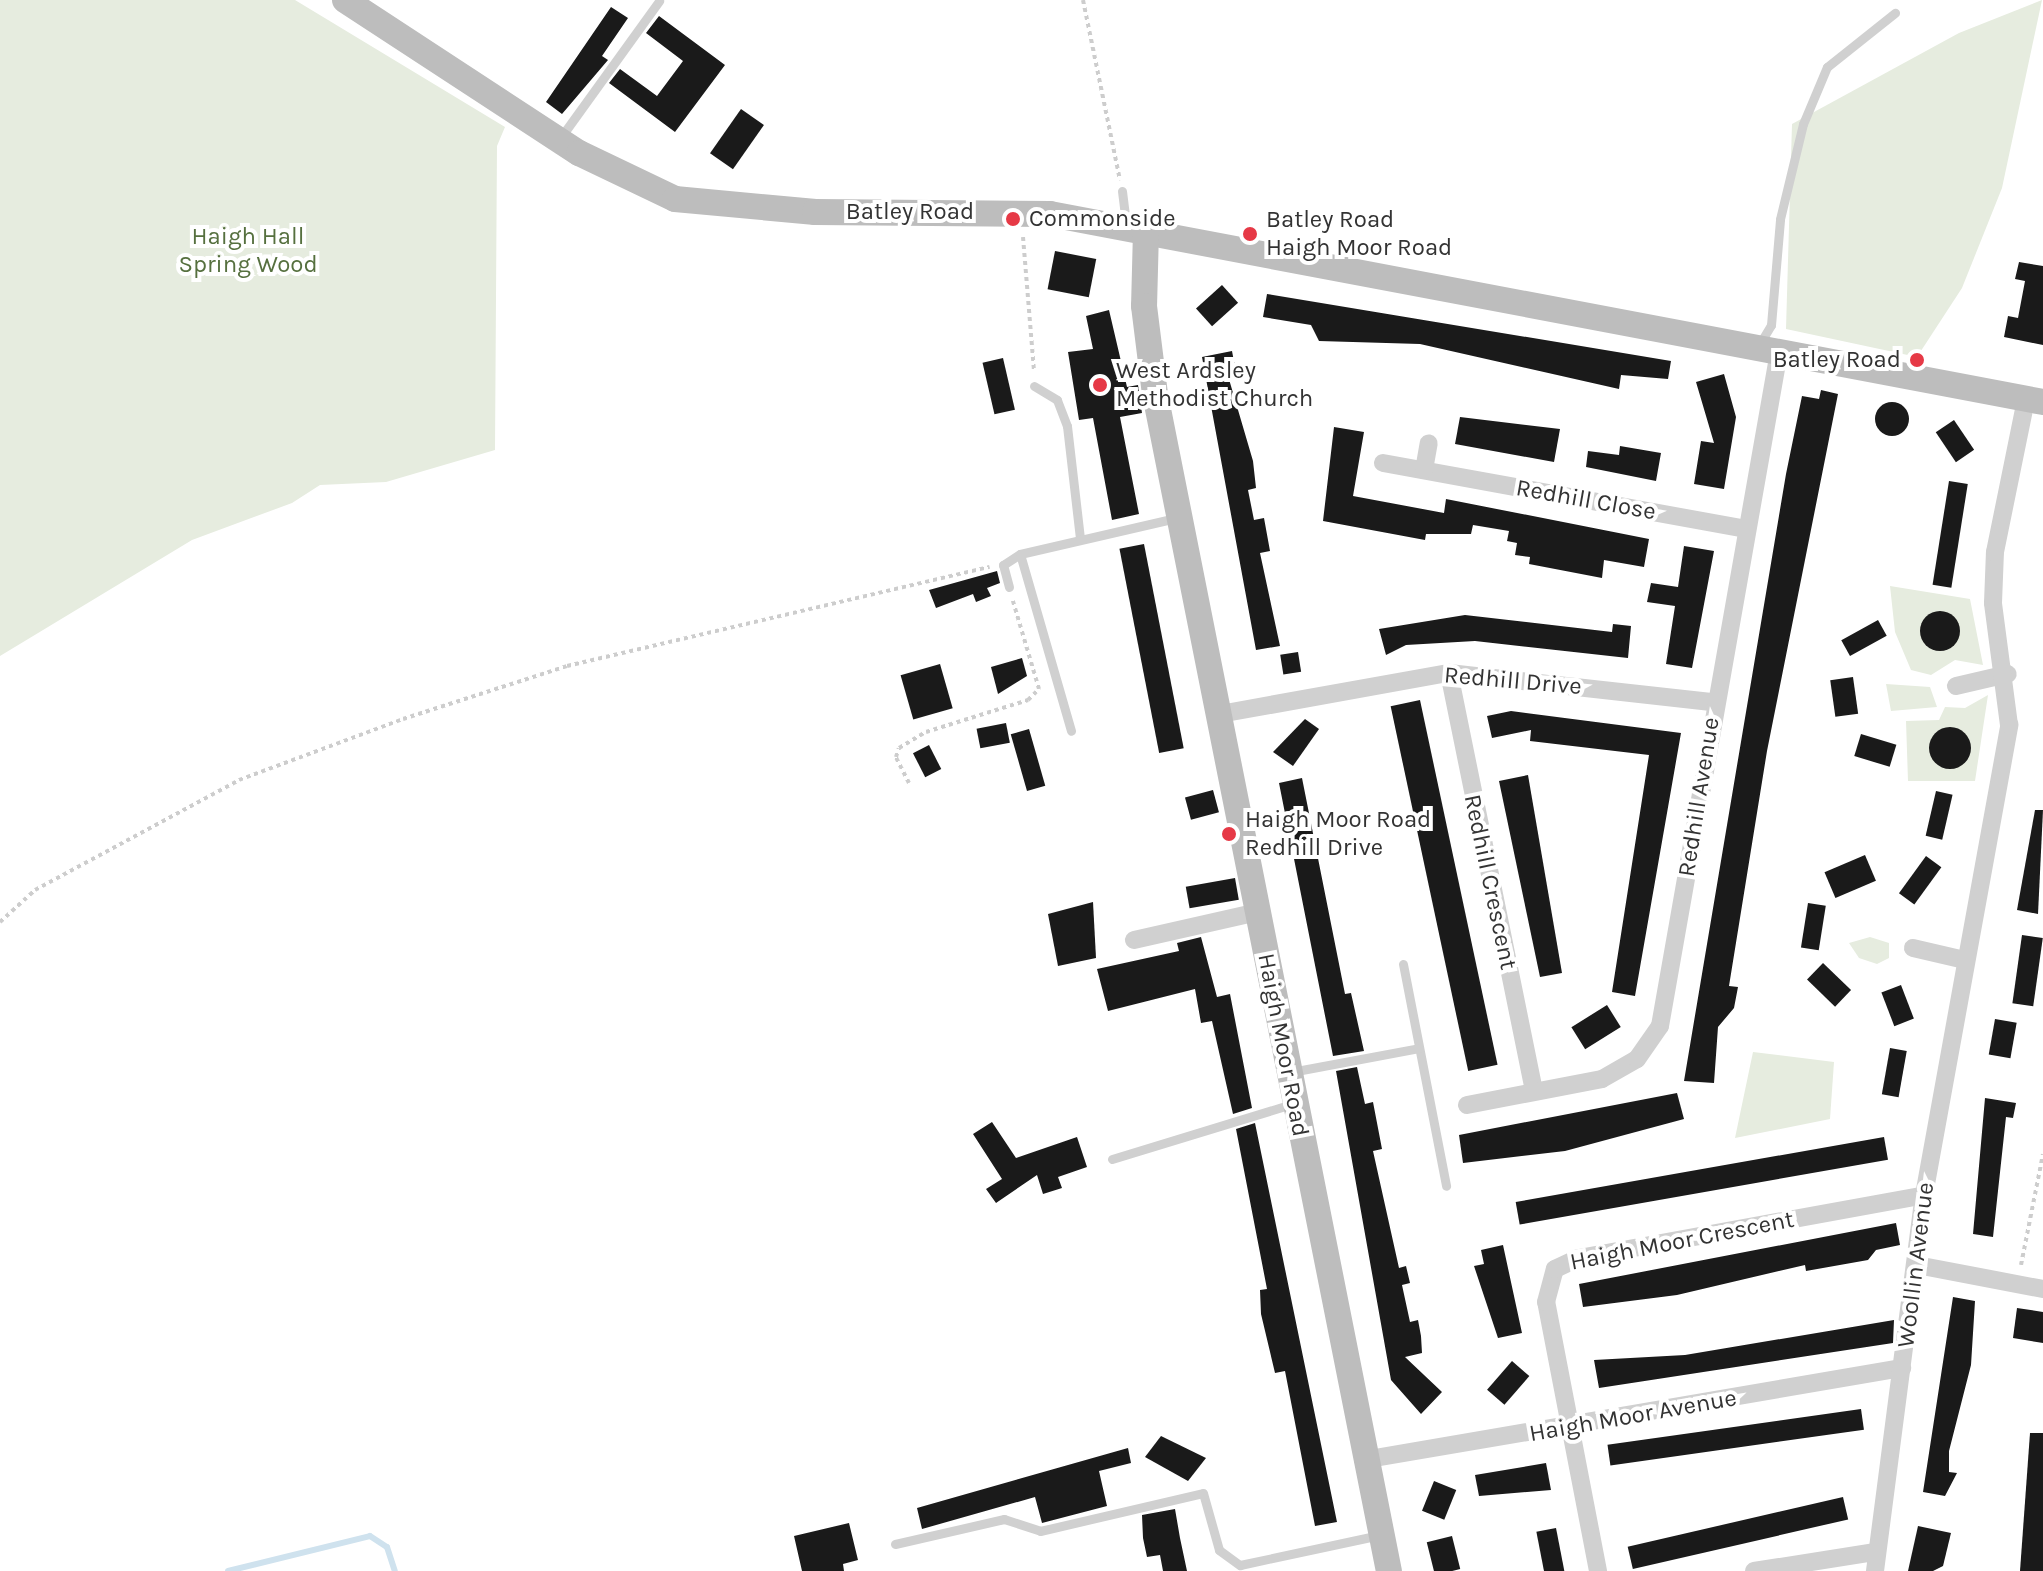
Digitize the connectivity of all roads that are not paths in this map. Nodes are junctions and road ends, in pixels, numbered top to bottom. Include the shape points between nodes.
1 (345, 0) edge
2 (659, 1) edge
3 (1895, 13) dead end
4 (559, 140) junction
5 (1122, 191) road end
6 (1137, 230) junction
7 (1768, 350) junction
8 (1034, 386) road end
9 (2035, 400) edge
10 (1429, 443) dead end
11 (1383, 463) dead end
12 (1424, 470) junction
13 (1179, 518) junction
14 (1747, 529) junction
15 (1080, 539) junction
16 (1020, 554) junction
17 (1009, 587) road end
18 (1449, 673) junction
19 (2008, 674) junction
20 (1956, 686) dead end
21 (1713, 702) junction
22 (1220, 714) junction
23 (1071, 731) dead end
24 (1258, 912) junction
25 (1134, 940) dead end
26 (1913, 948) dead end
27 (1965, 960) junction
28 (1403, 964) dead end
29 (1419, 1048) junction
30 (1287, 1072) junction
31 (1534, 1091) junction
32 (1294, 1104) junction
33 (1467, 1105) dead end
34 (1112, 1159) dead end
35 (1446, 1186) dead end
36 (1924, 1195) junction
37 (1917, 1265) junction
38 (2043, 1289) edge
39 (1902, 1368) junction
40 (1570, 1428) junction
41 (1363, 1460) junction
42 (1380, 1535) junction
43 (895, 1544) dead end
44 (1875, 1562) edge
45 (1389, 1571) edge
46 (1598, 1571) edge
47 (1754, 1571) edge

1 - 4 street, Batley Road
2 - 4 lane
3 - 7 lane via 1827,67 1803,124 1780,219
4 - 6 street, Batley Road via 634,184 731,208 1020,211
5 - 6 lane
6 - 7 street, Batley Road
6 - 13 street, Haigh Moor Road via 1144,306
7 - 9 street, Batley Road
7 - 14 street, Redhill Avenue
8 - 15 lane via 1057,400 1067,426
9 - 19 street, Woollin Avenue via 1995,552 1993,603
10 - 12 street
11 - 12 street, Redhill Close
12 - 14 street, Redhill Close
13 - 15 lane
13 - 22 street, Haigh Moor Road
14 - 21 street, Redhill Avenue
15 - 16 lane
16 - 17 lane via 1003,565
16 - 23 lane
18 - 21 street, Redhill Drive
18 - 22 street, Redhill Drive
18 - 31 street, Redhill Crescent
19 - 20 street
19 - 27 street, Woollin Avenue via 2009,725
21 - 31 street, Redhill Avenue via 1671,982 1651,1045 1602,1079
22 - 24 street, Haigh Moor Road
24 - 25 street
24 - 30 street, Haigh Moor Road
26 - 27 street
27 - 36 street, Woollin Avenue
28 - 29 lane
29 - 30 lane
29 - 35 lane
30 - 32 street, Haigh Moor Road
31 - 33 street, Redhill Avenue
32 - 34 lane
32 - 41 street, Haigh Moor Road
36 - 37 street, Woollin Avenue
36 - 40 street, Haigh Moor Crescent via 1566,1262 1549,1280 1546,1302
37 - 38 street
37 - 39 street, Woollin Avenue
39 - 40 street, Haigh Moor Avenue
39 - 44 street, Woollin Avenue
40 - 41 street, Haigh Moor Avenue
40 - 46 street, Haigh Moor Crescent
41 - 42 street, Haigh Moor Road
42 - 43 lane via 1240,1565 1219,1550 1203,1493 1040,1531 1004,1519
42 - 45 street, Haigh Moor Road
44 - 47 street

